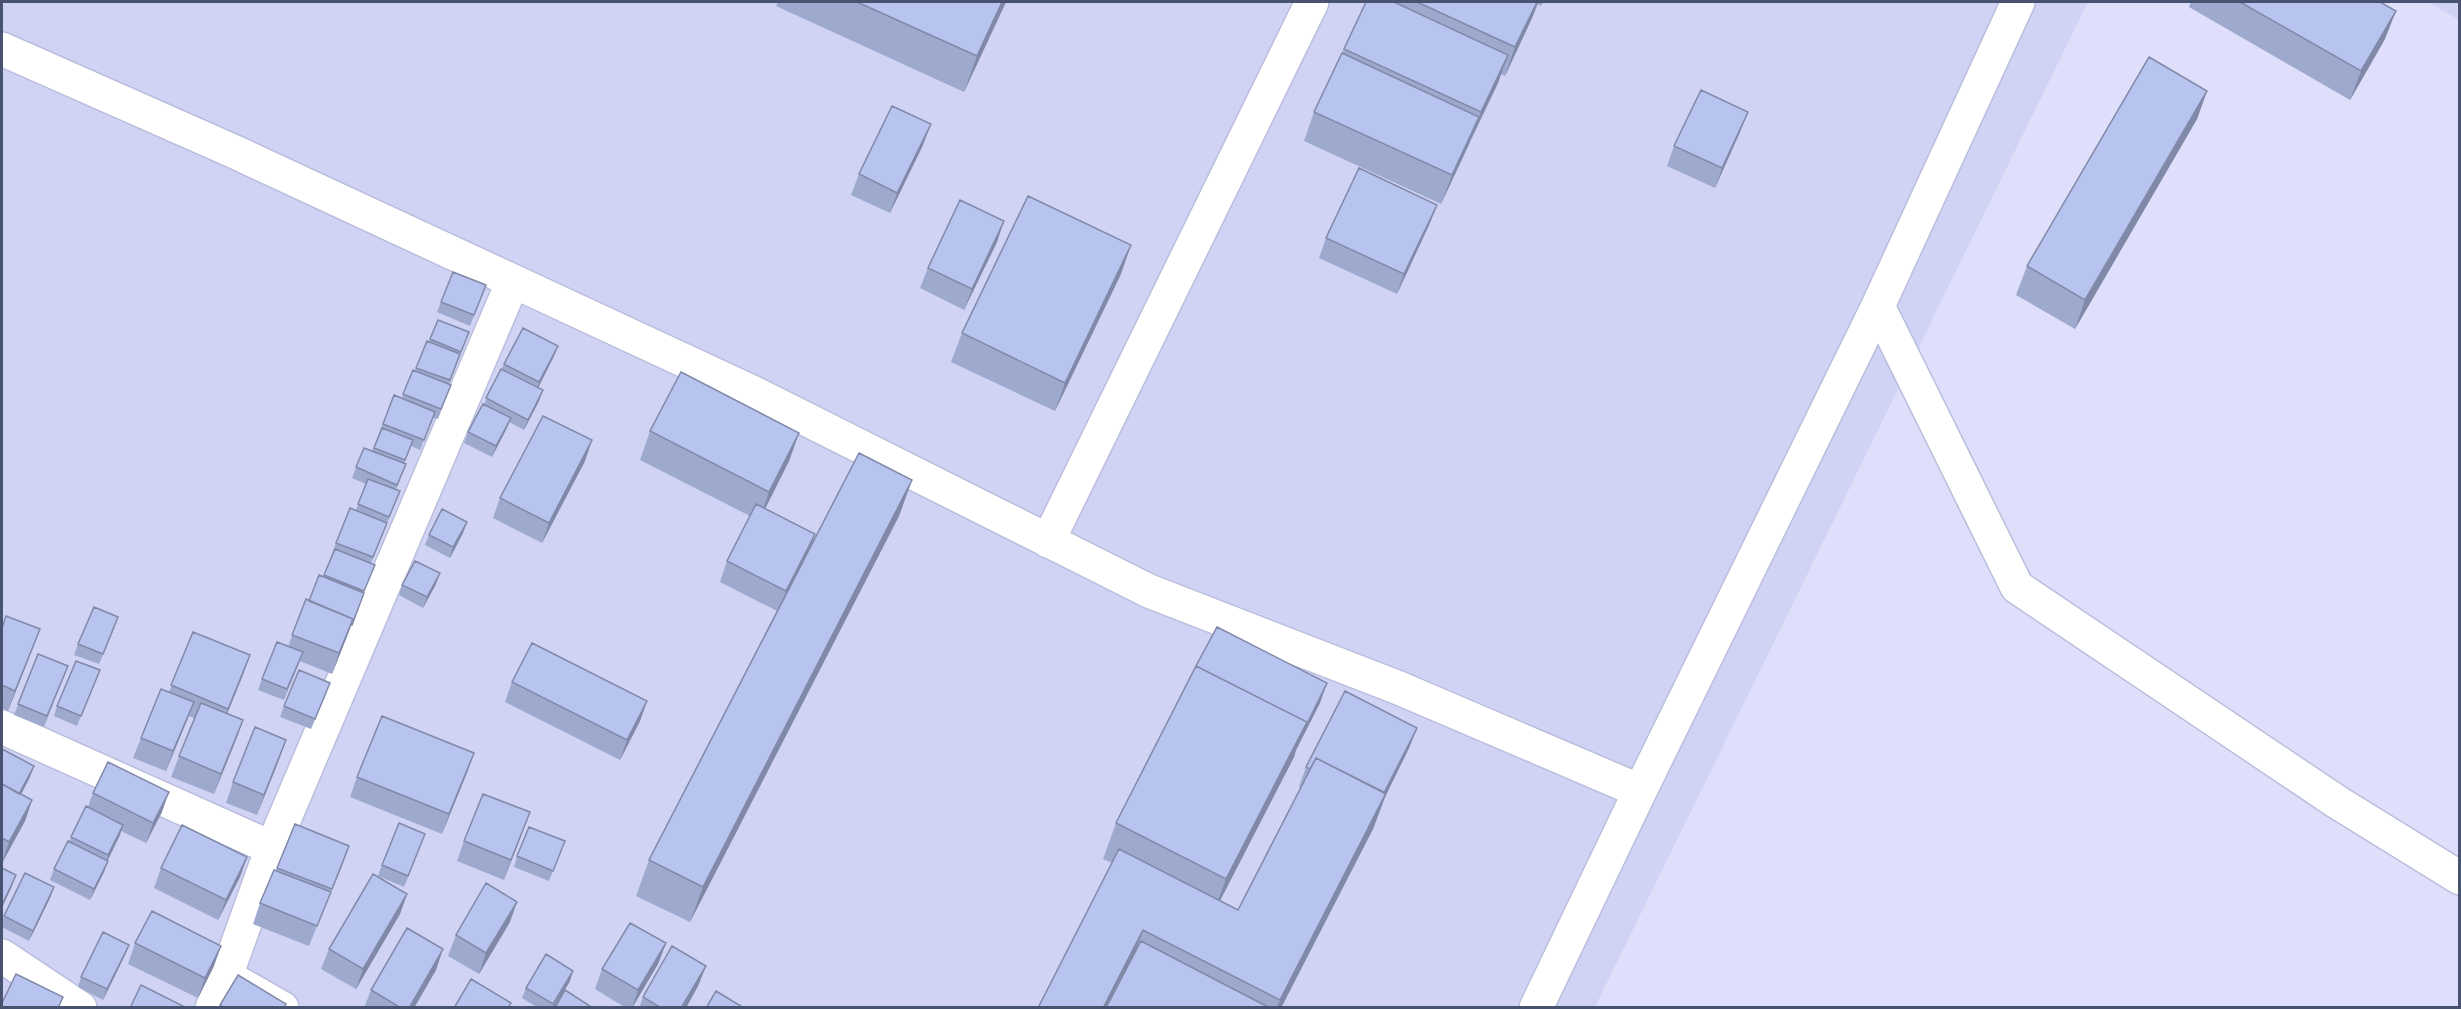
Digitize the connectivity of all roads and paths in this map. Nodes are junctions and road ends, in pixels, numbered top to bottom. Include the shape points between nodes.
1 (1312, 2) edge
2 (2018, 2) edge
3 (2, 49) edge
4 (513, 281) junction
5 (1878, 306) junction
6 (1048, 541) junction
7 (2, 727) edge
8 (1640, 791) junction
9 (272, 848) junction
10 (2460, 878) edge
11 (2, 956) edge
12 (226, 976) junction
13 (80, 1008) edge
14 (212, 1008) edge
15 (282, 1008) edge
16 (1536, 1008) edge

1 - 6 street
2 - 5 street
3 - 4 street
4 - 6 street via 754,393
4 - 9 street
5 - 8 street
5 - 10 street via 2017,587 2337,802
6 - 8 street via 1149,591 1399,688
7 - 9 street
8 - 16 street
9 - 12 street
11 - 13 street
12 - 14 street
12 - 15 street

